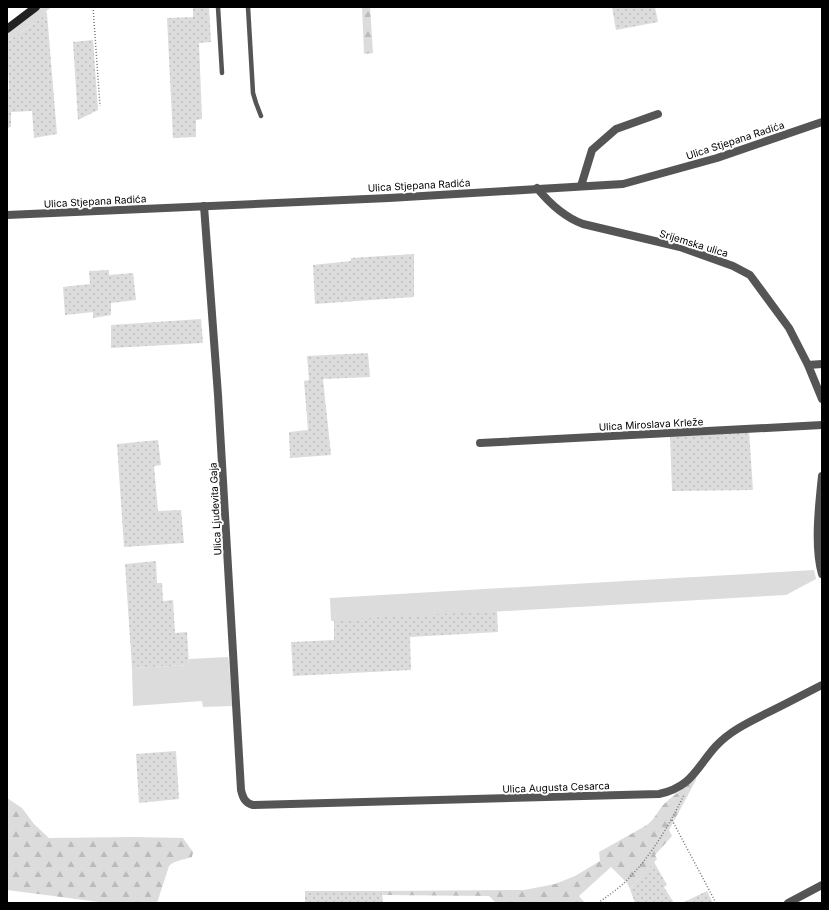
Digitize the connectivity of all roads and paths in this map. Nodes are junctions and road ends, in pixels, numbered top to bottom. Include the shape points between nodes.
1 (36, 7) edge
2 (93, 7) edge
3 (218, 7) edge
4 (248, 7) edge
5 (7, 29) edge
6 (222, 73) dead end
7 (100, 106) dead end
8 (658, 114) dead end
9 (261, 116) dead end
10 (822, 122) edge
11 (581, 186) junction
12 (537, 188) junction
13 (204, 206) junction
14 (7, 215) edge
15 (822, 364) edge
16 (808, 365) junction
17 (822, 399) edge
18 (822, 425) edge
19 (480, 443) dead end
20 (822, 476) edge
21 (821, 500) edge
22 (822, 574) edge
23 (822, 685) edge
24 (687, 781) junction
25 (253, 805) joint
26 (672, 820) junction
27 (822, 885) edge
28 (598, 903) edge
29 (716, 903) edge
30 (788, 903) edge

1 - 5 main road
2 - 7 path
3 - 6 lane
4 - 9 lane via 253,93
8 - 11 street via 616,129 592,150
10 - 11 street, Ulica Stjepana Radića via 717,158 622,184
11 - 12 street, Ulica Stjepana Radića
12 - 13 street, Ulica Stjepana Radića via 390,198
12 - 16 street, Srijemska ulica via 553,206 572,220 680,247 746,272 756,281 789,328
13 - 14 street, Ulica Stjepana Radića
13 - 25 street, Ulica Ljudevita Gaja via 242,790 243,798
15 - 16 street
16 - 17 street, Srijemska ulica
18 - 19 street, Ulica Miroslava Krleže
20 - 21 street
21 - 22 street via 818,524
23 - 24 street, Ulica Augusta Cesarca via 728,735
24 - 25 street, Ulica Augusta Cesarca via 672,791 659,794
24 - 26 path via 685,793
26 - 28 path via 629,878
26 - 29 path
27 - 30 street

